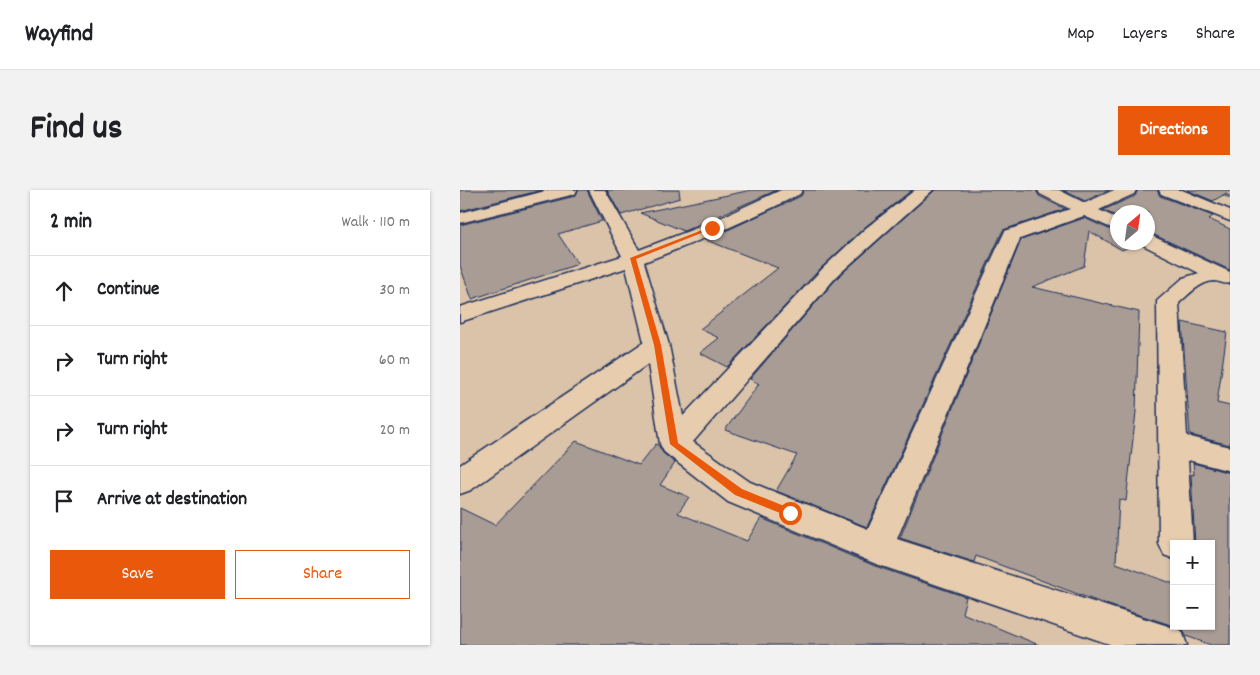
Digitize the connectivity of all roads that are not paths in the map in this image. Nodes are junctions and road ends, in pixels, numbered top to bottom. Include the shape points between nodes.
1 (569, 190) edge
2 (597, 190) edge
3 (794, 190) edge
4 (925, 190) edge
5 (1046, 190) edge
6 (1128, 190) edge
7 (1168, 190) edge
8 (1086, 209) junction
9 (1230, 216) edge
10 (460, 218) edge
11 (1110, 222) edge
12 (1155, 243) edge
13 (633, 258) junction
14 (1223, 277) edge
15 (460, 315) edge
16 (657, 345) junction
17 (674, 444) junction
18 (1174, 444) junction
19 (1230, 459) edge
20 (460, 481) edge
21 (1176, 540) edge
22 (876, 548) junction
23 (1177, 630) edge
24 (1168, 645) edge
25 (1177, 645) edge

1 - 10 street
2 - 13 street
3 - 13 street via 712,228
4 - 17 street via 830,272
5 - 8 street
6 - 8 street
7 - 9 street
8 - 11 street
8 - 22 street via 1012,235
12 - 14 street
13 - 15 street
13 - 16 street
14 - 18 street via 1190,282 1168,301
16 - 17 street
16 - 20 street
17 - 22 street via 739,492
18 - 19 street
18 - 21 street
22 - 24 street
23 - 25 street

